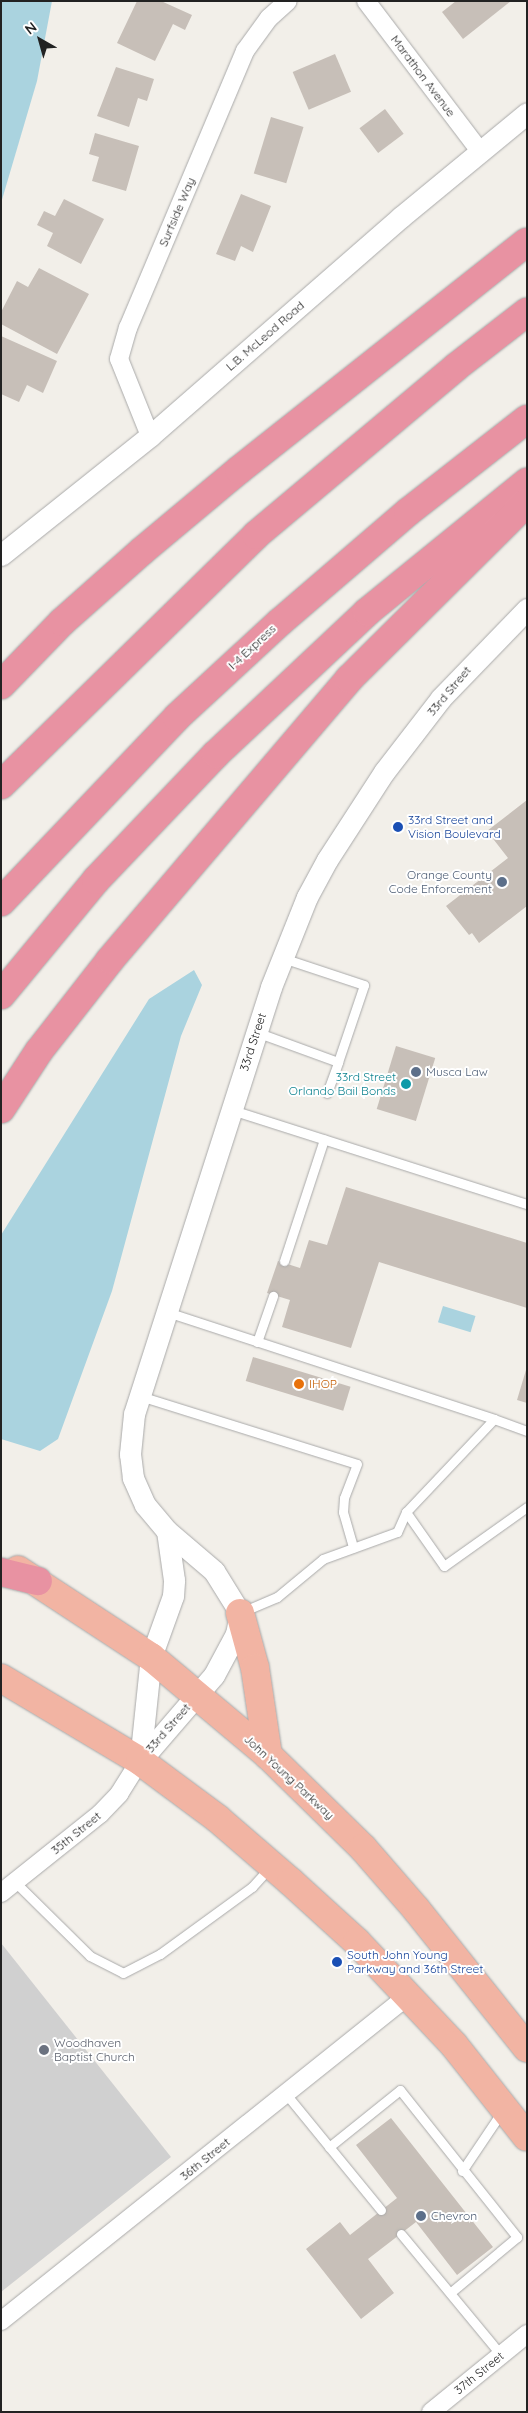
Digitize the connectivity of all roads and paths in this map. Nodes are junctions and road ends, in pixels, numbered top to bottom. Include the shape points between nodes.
1 (288, 1) edge
2 (366, 1) edge
3 (527, 113) edge
4 (480, 151) junction
5 (527, 242) edge
6 (527, 312) edge
7 (527, 418) edge
8 (150, 436) junction
9 (527, 482) edge
10 (527, 502) edge
11 (1, 555) edge
12 (527, 609) edge
13 (62, 622) junction
14 (1, 662) edge
15 (1, 685) edge
16 (1, 786) edge
17 (1, 902) edge
18 (282, 957) junction
19 (1, 996) edge
20 (256, 1032) junction
21 (338, 1062) junction
22 (328, 1093) dead end
23 (1, 1109) edge
24 (231, 1110) junction
25 (324, 1139) junction
26 (527, 1204) edge
27 (284, 1261) dead end
28 (273, 1296) dead end
29 (167, 1312) junction
30 (257, 1342) junction
31 (140, 1396) junction
32 (494, 1419) junction
33 (527, 1431) edge
34 (527, 1507) edge
35 (406, 1512) junction
36 (167, 1531) junction
37 (353, 1548) junction
38 (1, 1561) edge
39 (1, 1572) edge
40 (38, 1582) junction
41 (240, 1613) junction
42 (151, 1657) junction
43 (1, 1678) edge
44 (197, 1695) junction
45 (268, 1755) junction
46 (140, 1761) junction
47 (272, 1865) junction
48 (15, 1882) junction
49 (1, 1893) edge
50 (409, 1995) junction
51 (527, 2048) edge
52 (286, 2094) junction
53 (504, 2108) junction
54 (527, 2137) edge
55 (329, 2147) junction
56 (462, 2171) junction
57 (381, 2210) dead end
58 (401, 2234) dead end
59 (450, 2292) junction
60 (1, 2321) edge
61 (527, 2334) edge
62 (501, 2355) junction
63 (431, 2412) edge

1 - 8 street, Surfside Way via 269,18 245,51 128,328 118,359
2 - 4 street, Marathon Avenue
3 - 4 street, L.B. McLeod Road
4 - 8 street, L.B. McLeod Road
5 - 13 highway via 239,470
6 - 16 highway via 456,367 256,535
7 - 17 highway, I-4 Express via 408,512 250,649 177,717
8 - 11 street, L.B. McLeod Road
9 - 19 highway via 367,612 216,754 96,880
10 - 23 highway via 349,679 110,960 39,1051
12 - 18 street, 33rd Street via 442,698 384,772 327,860 307,897
13 - 14 highway
13 - 15 highway
18 - 20 street, 33rd Street
18 - 21 lane via 364,985
20 - 21 lane
20 - 24 street, 33rd Street
21 - 22 lane
24 - 25 lane
24 - 29 street, 33rd Street
25 - 26 lane
25 - 27 lane
28 - 30 lane
29 - 30 lane
29 - 31 street, 33rd Street
30 - 32 lane
31 - 36 street, 33rd Street via 134,1414 130,1454 133,1478 145,1504
31 - 37 lane via 357,1464 344,1498
32 - 33 lane
32 - 35 lane
34 - 35 lane via 444,1566
35 - 37 lane via 397,1532
36 - 41 street, 33rd Street via 214,1571
36 - 42 street, 33rd Street via 173,1596
37 - 41 lane via 323,1559 277,1596
38 - 40 highway, John Young Parkway
39 - 40 highway
40 - 42 highway, John Young Parkway
41 - 44 street, 33rd Street via 236,1634 222,1663
41 - 45 highway via 255,1668
42 - 44 highway, John Young Parkway
42 - 46 street, 33rd Street
43 - 46 highway
44 - 45 highway, John Young Parkway
44 - 46 street, 33rd Street
45 - 51 highway, John Young Parkway via 363,1848
46 - 47 highway
46 - 48 street, 35th Street via 119,1794 100,1814
47 - 48 lane via 252,1887 160,1954 123,1973 90,1956
47 - 50 highway
48 - 49 street, 35th Street
50 - 52 street, 36th Street
50 - 53 highway
52 - 55 lane
52 - 60 street, 36th Street
53 - 54 highway
53 - 56 lane
55 - 56 lane via 400,2090
55 - 57 lane
56 - 59 lane via 517,2237
58 - 59 lane
59 - 62 lane
61 - 62 street, 37th Street
62 - 63 street, 37th Street

